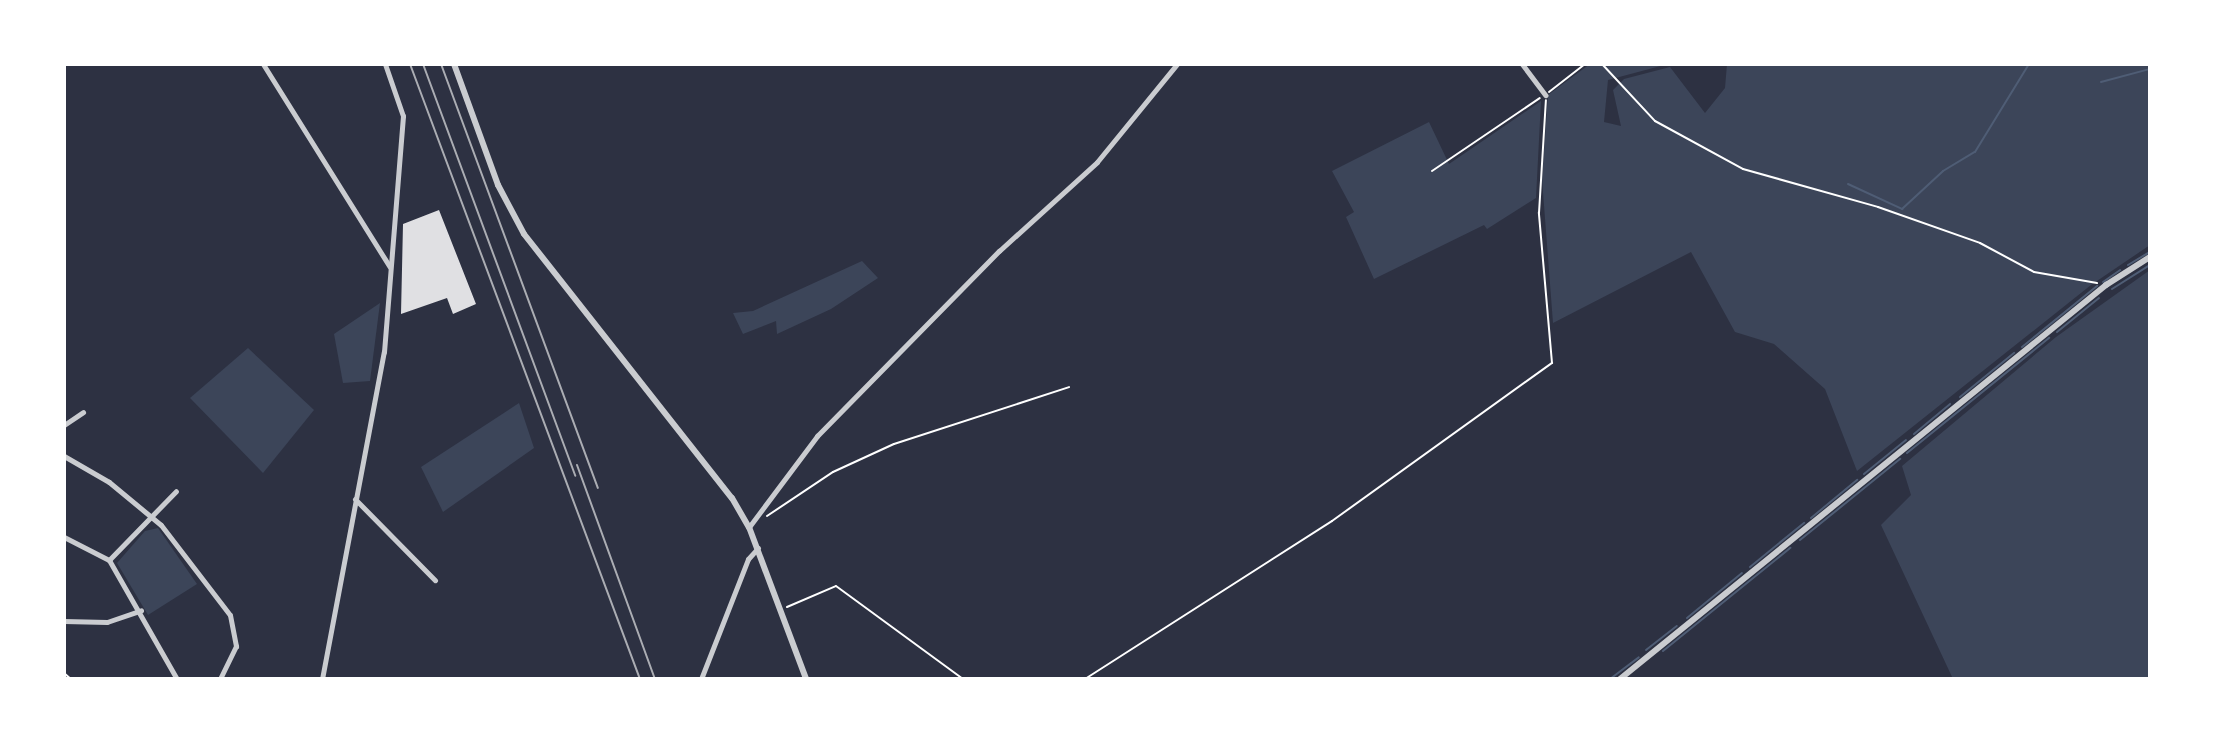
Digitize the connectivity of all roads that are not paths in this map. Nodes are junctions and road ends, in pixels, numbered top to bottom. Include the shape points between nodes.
1 (263, 64) edge
2 (385, 64) edge
3 (454, 64) edge
4 (1177, 64) edge
5 (1522, 64) edge
6 (1545, 95) road end
7 (2150, 257) edge
8 (391, 269) junction
9 (83, 412) dead end
10 (64, 425) edge
11 (64, 456) edge
12 (176, 491) dead end
13 (355, 499) junction
14 (152, 518) junction
15 (749, 527) junction
16 (64, 537) edge
17 (759, 547) junction
18 (109, 560) junction
19 (435, 580) dead end
20 (141, 610) junction
21 (64, 621) edge
22 (177, 679) edge
23 (220, 679) edge
24 (322, 679) edge
25 (701, 679) edge
26 (806, 679) edge
27 (1620, 679) edge

1 - 8 street
2 - 8 street via 403,116
3 - 15 street via 498,185 524,234 732,498
4 - 15 street via 1097,162 999,251 826,427
5 - 6 street
7 - 27 street via 2106,285
8 - 13 street via 384,352
9 - 10 street
11 - 14 street via 109,482
12 - 14 street
13 - 19 street
13 - 24 street
14 - 18 street
14 - 23 street via 171,536 236,629 233,657
15 - 17 street
16 - 18 street
17 - 25 street via 748,559
17 - 26 street
18 - 20 street
20 - 21 street via 107,622
20 - 22 street

